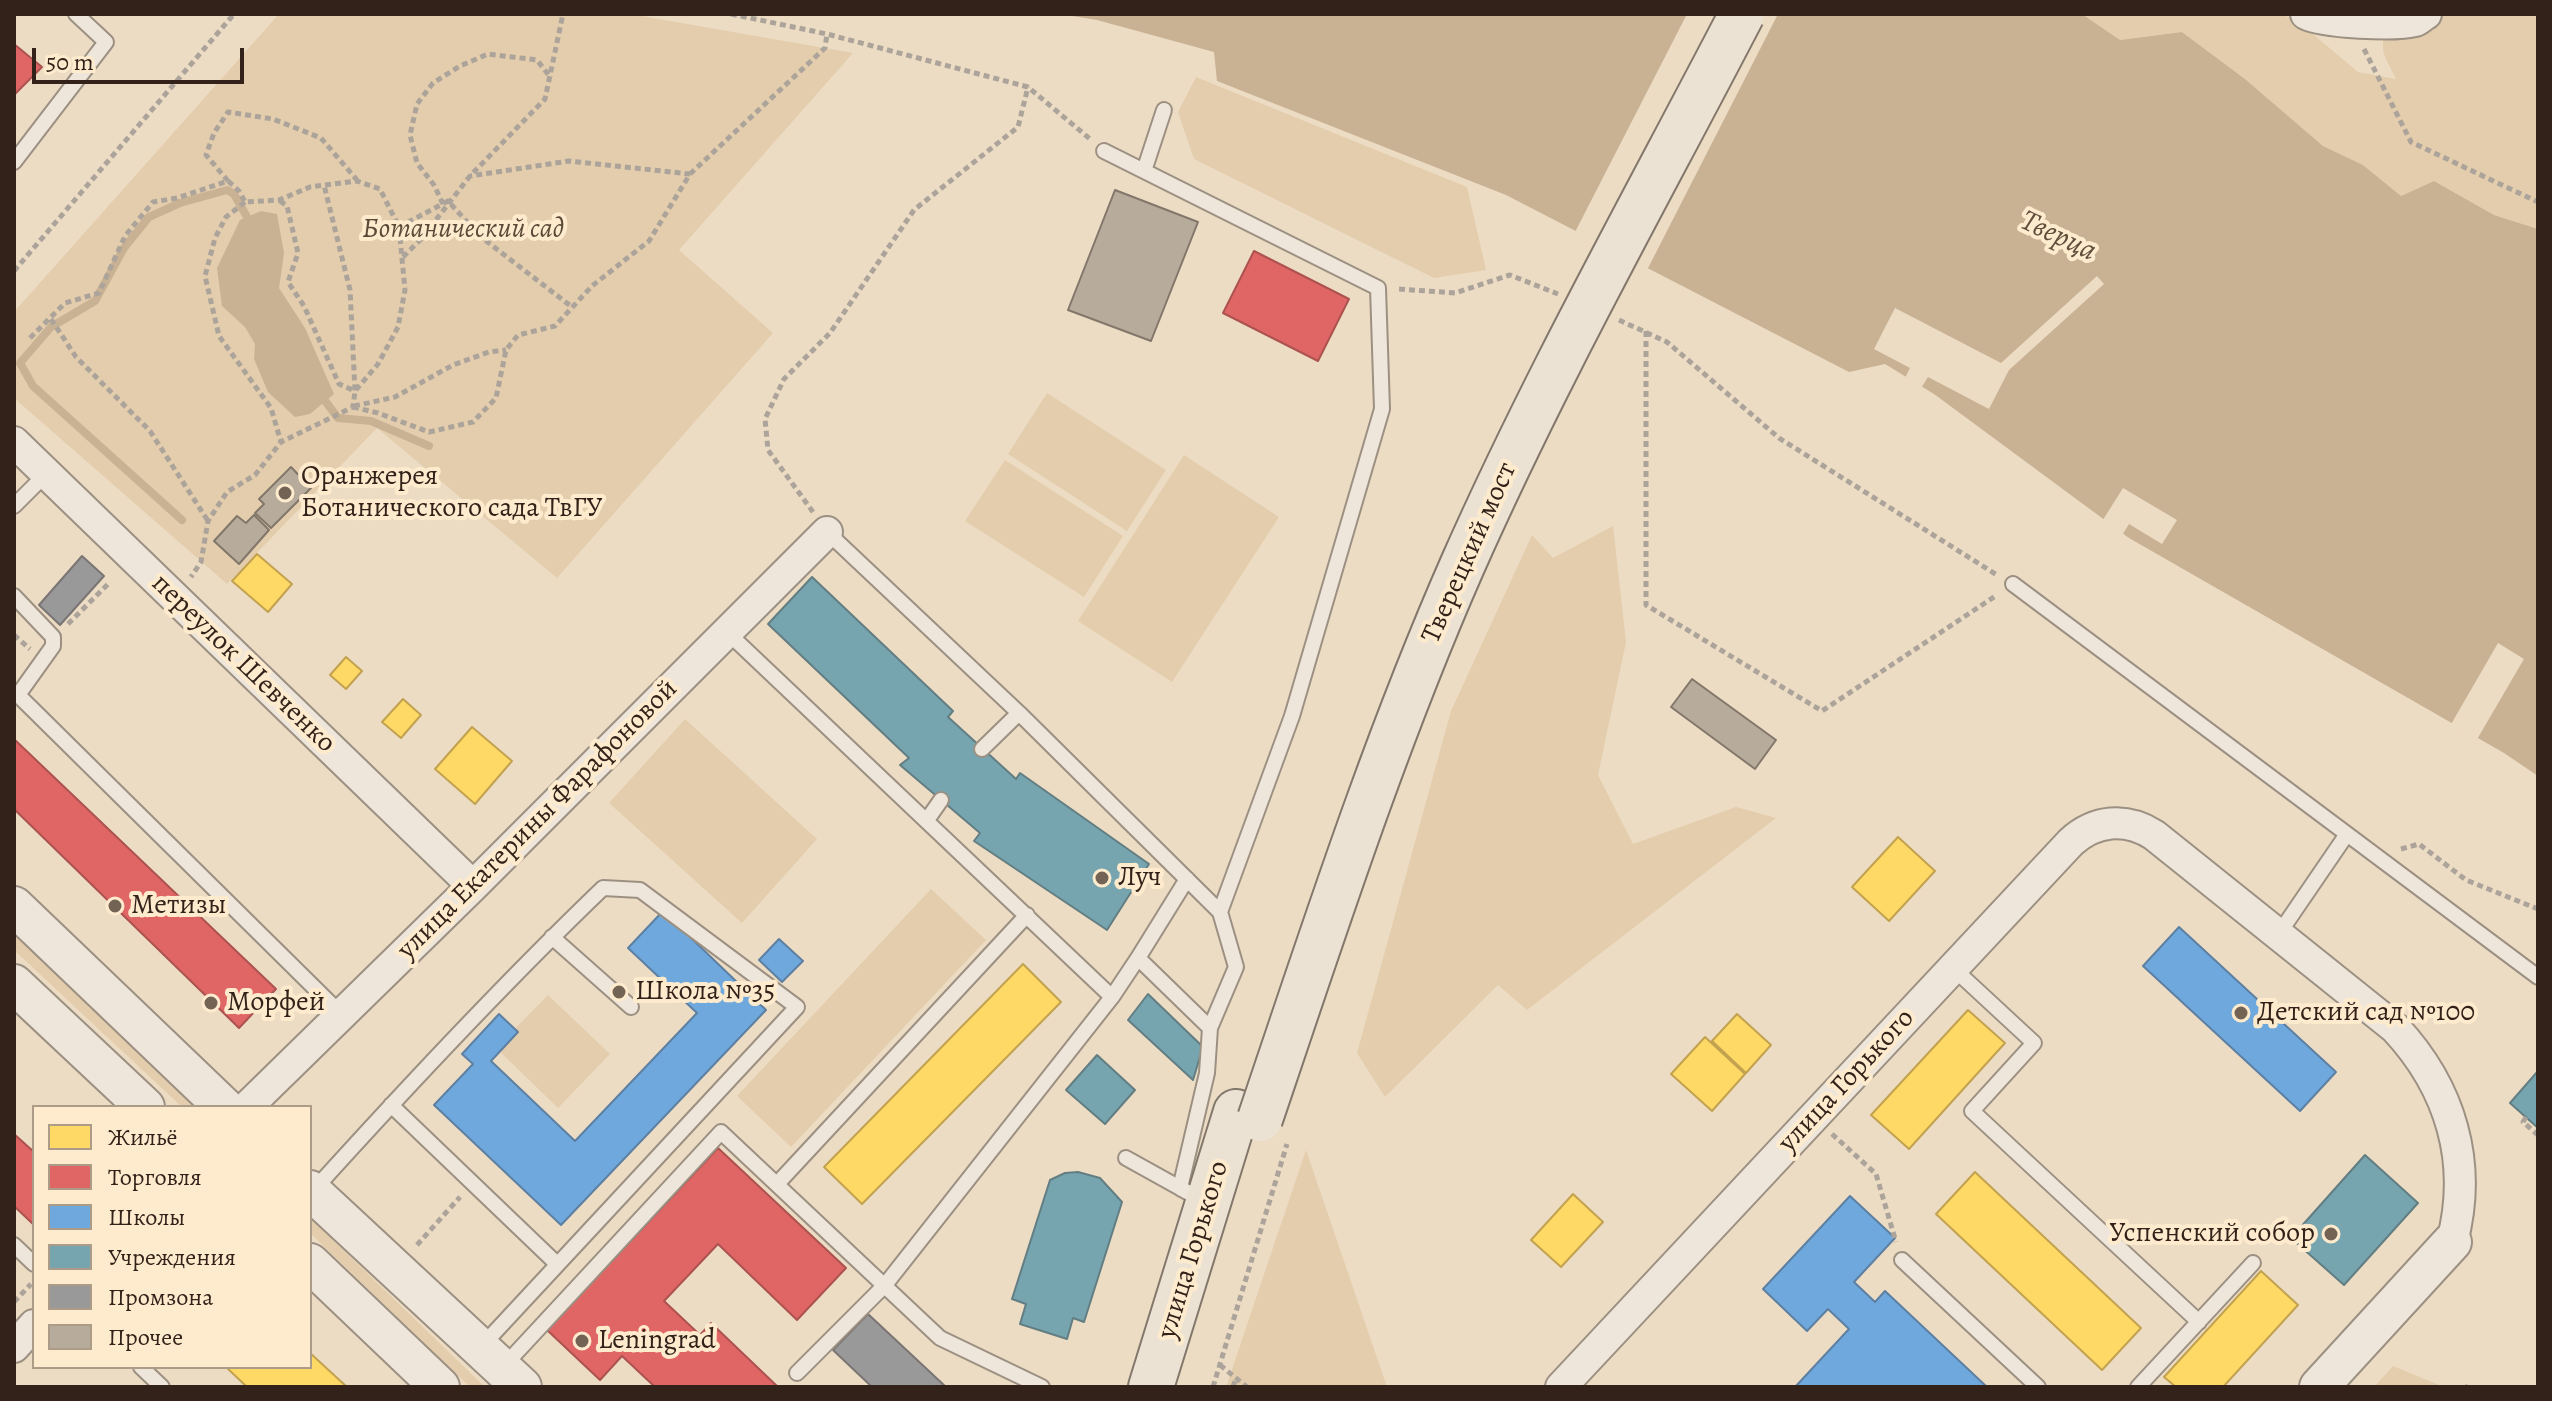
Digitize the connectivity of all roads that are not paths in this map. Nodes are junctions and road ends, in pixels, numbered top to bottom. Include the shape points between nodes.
1 (76, 14) edge
2 (1715, 14) edge
3 (1742, 14) edge
4 (2306, 14) edge
5 (2426, 14) edge
6 (1164, 110) dead end
7 (1104, 151) road end
8 (14, 162) edge
9 (1144, 171) junction
10 (14, 442) edge
11 (47, 473) junction
12 (14, 506) edge
13 (827, 532) joint
14 (2013, 584) road end
15 (14, 596) edge
16 (727, 632) junction
17 (1019, 713) junction
18 (982, 749) dead end
19 (941, 800) dead end
20 (927, 820) junction
21 (2347, 834) junction
22 (1187, 879) junction
23 (473, 886) junction
24 (14, 906) edge
25 (1220, 912) junction
26 (1027, 915) junction
27 (2278, 935) junction
28 (552, 937) junction
29 (1138, 958) junction
30 (1953, 968) junction
31 (2538, 977) edge
32 (14, 984) edge
33 (1112, 997) junction
34 (631, 1007) dead end
35 (342, 1015) junction
36 (1210, 1028) junction
37 (143, 1105) edge
38 (222, 1105) edge
39 (249, 1105) edge
40 (391, 1105) junction
41 (1261, 1125) junction
42 (1126, 1158) dead end
43 (777, 1184) junction
44 (312, 1190) edge
45 (312, 1192) edge
46 (1194, 1196) junction
47 (2452, 1242) joint
48 (14, 1245) edge
49 (1902, 1260) road end
50 (32, 1262) edge
51 (2253, 1263) dead end
52 (557, 1264) junction
53 (312, 1265) edge
54 (885, 1285) junction
55 (2199, 1322) junction
56 (32, 1327) edge
57 (14, 1347) edge
58 (501, 1368) edge
59 (143, 1369) edge
60 (797, 1373) dead end
61 (162, 1387) edge
62 (440, 1387) edge
63 (1042, 1387) edge
64 (1151, 1387) edge
65 (1182, 1387) edge
66 (1561, 1387) edge
67 (2038, 1387) edge
68 (2138, 1387) edge
69 (2319, 1387) edge

1 - 8 lane via 106,42
2 - 41 main road, Тверецкий мост via 1491,448 1414,615 1347,786
3 - 41 main road, Тверецкий мост, bridge via 1531,420 1458,575 1378,773
4 - 5 street via 2351,23 2415,21
6 - 9 lane
7 - 9 lane
9 - 25 lane via 1378,288 1382,409 1292,716
10 - 11 street, переулок Шевченко
11 - 12 lane
11 - 23 street, переулок Шевченко
13 - 16 street, улица Екатерины Фарафоновой
13 - 17 lane
14 - 21 lane
15 - 35 lane via 53,639 18,695
16 - 20 lane
16 - 23 street, улица Екатерины Фарафоновой
17 - 18 lane
17 - 22 lane
19 - 20 lane
20 - 26 lane
21 - 27 lane
21 - 31 lane
22 - 25 lane
22 - 29 lane
23 - 35 street, улица Екатерины Фарафоновой
24 - 38 street
25 - 36 lane via 1236,967
26 - 33 lane
26 - 43 lane
27 - 30 street, улица Горького via 2154,835 2115,822 2071,842
27 - 47 street, улица Горького via 2395,1028 2429,1070 2451,1119 2458,1154 2461,1189
28 - 34 lane
28 - 40 lane
28 - 52 lane via 603,888 640,890 797,1007
29 - 33 lane
29 - 36 lane
30 - 55 lane via 2034,1043 1972,1111
30 - 66 street, улица Горького
32 - 37 street
33 - 54 lane
35 - 39 street, улица Екатерины Фарафоновой
36 - 46 lane
40 - 44 lane
40 - 52 lane
41 - 46 main road, улица Горького
41 - 65 main road, улица Горького
42 - 46 lane
43 - 54 lane
43 - 58 lane via 721,1132
45 - 58 street
46 - 64 main road, улица Горького
47 - 69 street
48 - 50 lane
49 - 67 lane
51 - 55 lane
52 - 58 lane
53 - 62 street
54 - 60 lane
54 - 63 lane via 940,1338
55 - 68 lane
56 - 57 street
59 - 61 lane

